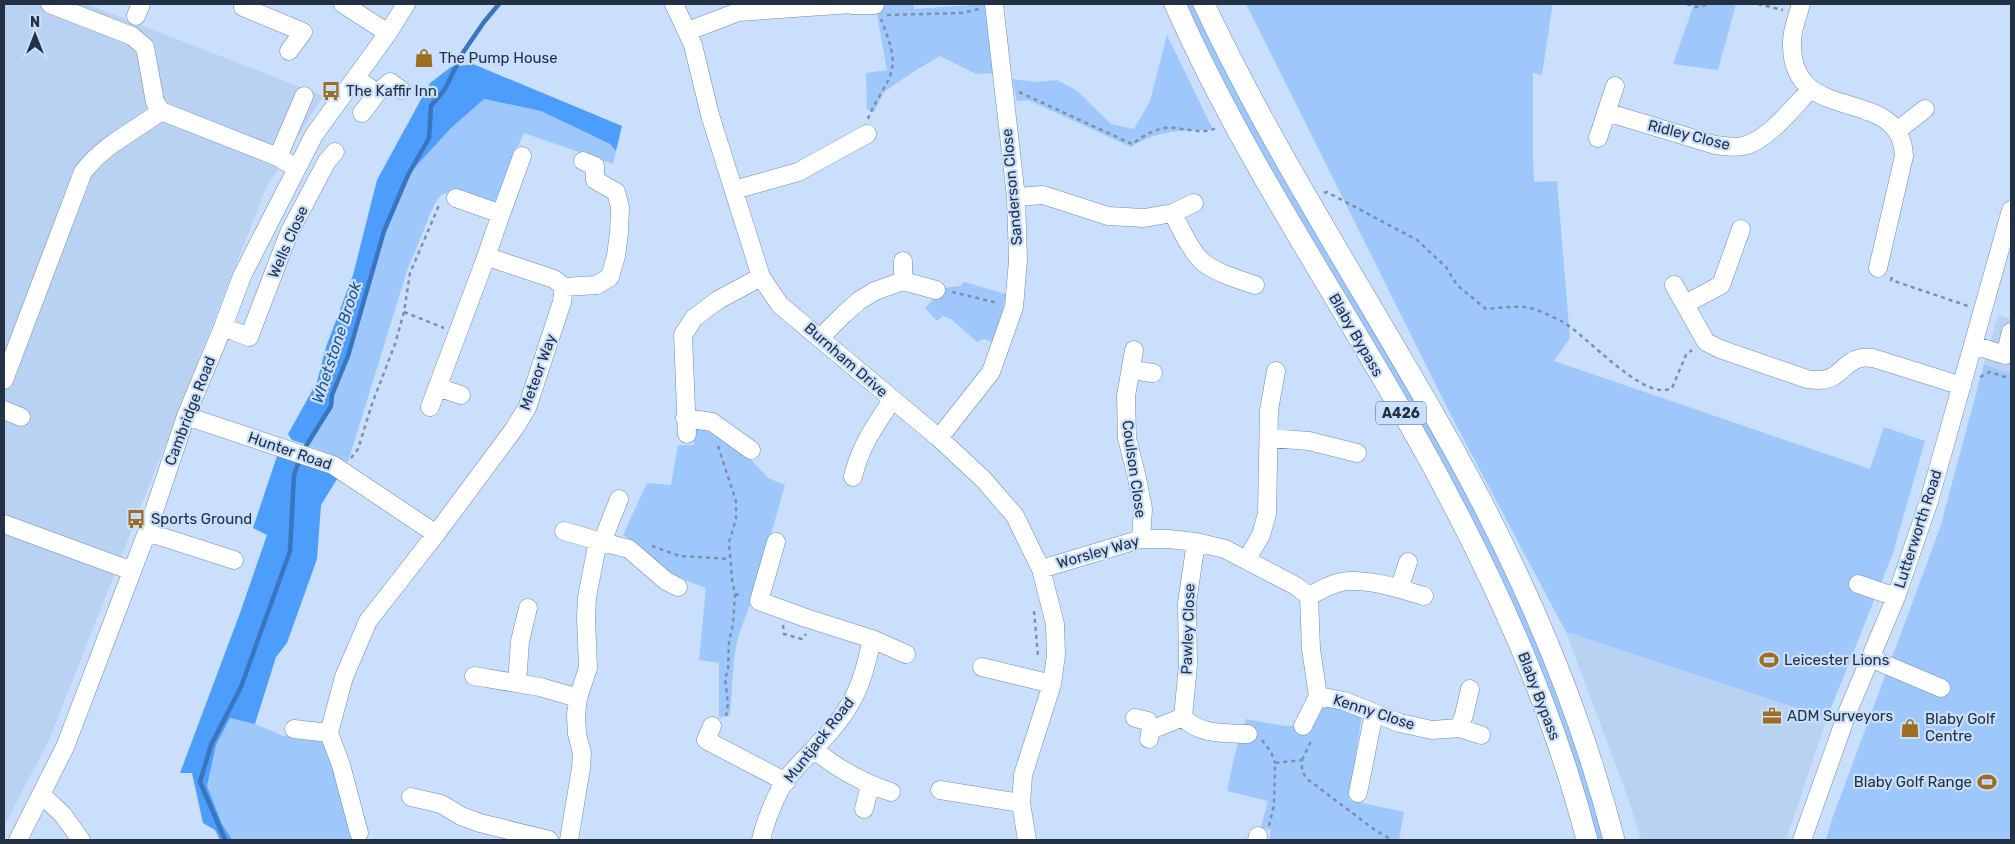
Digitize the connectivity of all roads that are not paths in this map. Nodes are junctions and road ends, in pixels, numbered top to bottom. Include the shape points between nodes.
1 (50, 4) edge
2 (343, 4) edge
3 (406, 4) edge
4 (674, 4) edge
5 (852, 4) edge
6 (995, 4) edge
7 (1175, 4) edge
8 (1204, 4) edge
9 (875, 5) dead end
10 (243, 7) dead end
11 (1800, 9) edge
12 (270, 10) edge
13 (688, 31) junction
14 (388, 33) junction
15 (289, 51) dead end
16 (356, 78) junction
17 (1615, 86) dead end
18 (1811, 89) junction
19 (401, 90) dead end
20 (377, 93) junction
21 (304, 96) dead end
22 (1925, 109) dead end
23 (161, 111) junction
24 (1606, 112) junction
25 (362, 113) dead end
26 (1898, 130) junction
27 (871, 132) road end
28 (1598, 138) dead end
29 (335, 152) dead end
30 (522, 156) dead end
31 (278, 157) junction
32 (584, 161) dead end
33 (296, 168) junction
34 (734, 190) junction
35 (1016, 197) junction
36 (450, 198) road end
37 (1194, 203) dead end
38 (2011, 210) edge
39 (1173, 213) junction
40 (501, 214) junction
41 (269, 223) junction
42 (1741, 230) dead end
43 (289, 233) junction
44 (485, 260) junction
45 (903, 261) dead end
46 (1878, 268) road end
47 (761, 277) junction
48 (903, 281) junction
49 (1255, 285) dead end
50 (1674, 285) dead end
51 (564, 287) junction
52 (936, 290) road end
53 (1685, 304) junction
54 (223, 327) junction
55 (2011, 332) edge
56 (820, 338) junction
57 (1973, 344) junction
58 (1134, 350) dead end
59 (1131, 370) junction
60 (1276, 372) dead end
61 (1153, 373) dead end
62 (4, 380) edge
63 (1962, 386) junction
64 (437, 387) junction
65 (461, 395) dead end
66 (892, 400) junction
67 (430, 408) dead end
68 (4, 410) edge
69 (186, 416) junction
70 (21, 417) dead end
71 (939, 438) junction
72 (1269, 438) junction
73 (751, 450) dead end
74 (1357, 453) dead end
75 (853, 477) dead end
76 (619, 499) dead end
77 (4, 524) edge
78 (564, 531) dead end
79 (147, 532) junction
80 (436, 534) junction
81 (1141, 539) junction
82 (600, 542) junction
83 (776, 542) dead end
84 (1196, 542) junction
85 (1247, 559) junction
86 (234, 560) dead end
87 (1408, 562) dead end
88 (1041, 569) junction
89 (132, 571) junction
90 (1858, 584) dead end
91 (678, 587) dead end
92 (1399, 589) junction
93 (1309, 596) junction
94 (1424, 596) dead end
95 (1896, 597) junction
96 (528, 608) dead end
97 (872, 639) junction
98 (906, 654) dead end
99 (1870, 658) junction
100 (982, 667) dead end
101 (474, 676) dead end
102 (1046, 682) junction
103 (517, 683) junction
104 (1941, 688) dead end
105 (1470, 689) dead end
106 (1318, 696) junction
107 (578, 698) junction
108 (1374, 713) junction
109 (1183, 717) junction
110 (1135, 718) dead end
111 (712, 726) dead end
112 (1303, 726) dead end
113 (1459, 728) junction
114 (294, 729) dead end
115 (329, 732) junction
116 (1248, 734) road end
117 (1481, 735) dead end
118 (814, 749) junction
119 (786, 782) junction
120 (870, 785) junction
121 (940, 790) dead end
122 (891, 792) dead end
123 (1358, 794) dead end
124 (42, 796) junction
125 (411, 798) dead end
126 (1021, 803) junction
127 (864, 808) dead end
128 (479, 832) edge
129 (360, 833) dead end
130 (18, 840) edge
131 (81, 840) edge
132 (549, 840) edge
133 (569, 840) edge
134 (761, 840) edge
135 (1027, 840) edge
136 (1587, 840) edge
137 (1614, 840) edge
138 (1802, 840) edge

1 - 23 street via 132,36 145,47 155,102
2 - 14 street
3 - 14 street, Cambridge Road
4 - 13 street, Burnham Drive
5 - 9 street
5 - 13 street via 738,12
6 - 35 street, Sanderson Close
7 - 136 main road, Blaby Bypass / A426 via 1225,107 1430,461 1469,536 1539,694
8 - 137 main road, Blaby Bypass / A426 via 1255,106 1450,443 1502,543 1560,676 1588,752
10 - 12 street
11 - 18 street via 1792,40 1793,54 1801,78
12 - 15 street via 304,32
13 - 34 street, Burnham Drive
14 - 16 street, Cambridge Road
16 - 20 street
16 - 33 street, Cambridge Road via 314,135
17 - 24 street
18 - 24 street, Ridley Close via 1765,135 1742,146 1716,145
18 - 26 street via 1831,100 1877,114
19 - 20 street via 390,82
20 - 25 street
21 - 31 street
22 - 26 street
23 - 31 street
23 - 62 street via 94,159 84,172
24 - 28 street
26 - 46 street via 1904,143 1904,156
27 - 34 street via 798,172
29 - 43 street, Wells Close
30 - 40 street
31 - 33 street
32 - 51 street via 595,166 595,180 616,192 620,206 618,241 610,276 597,285
33 - 41 street, Cambridge Road
34 - 47 street, Burnham Drive
35 - 39 street via 1042,196 1108,216 1144,218
35 - 71 street, Sanderson Close via 1018,260 1014,307 991,372
36 - 40 street
37 - 39 street
38 - 57 street, Lutterworth Road
39 - 49 street via 1202,262
40 - 44 street
41 - 43 street
41 - 54 street, Cambridge Road via 242,276
42 - 53 street via 1721,285
43 - 54 street, Wells Close via 249,337
44 - 51 street via 494,259 554,279
44 - 64 street
45 - 48 street
47 - 56 street, Burnham Drive via 780,305
47 - 73 street via 700,313 683,336 691,424 712,422
48 - 52 street
48 - 56 street via 860,300
50 - 53 street
51 - 80 street, Meteor Way via 527,408
53 - 63 street via 1706,342 1807,379 1826,380 1860,358 1873,358
54 - 69 street, Cambridge Road
55 - 57 street via 2004,355
56 - 66 street, Burnham Drive
57 - 63 street, Lutterworth Road
58 - 59 street, Coulson Close
59 - 61 street
59 - 81 street, Coulson Close via 1126,396 1127,438 1143,509
60 - 72 street via 1269,410
63 - 95 street, Lutterworth Road via 1929,501
64 - 65 street
64 - 67 street
66 - 71 street, Burnham Drive
66 - 75 street via 857,457
68 - 70 street
69 - 79 street, Cambridge Road
69 - 80 street, Hunter Road via 338,468
71 - 88 street, Burnham Drive via 984,480 1015,516
72 - 74 street via 1309,441
72 - 85 street via 1267,514 1261,535
76 - 82 street
77 - 89 street
78 - 82 street
79 - 86 street
79 - 89 street, Cambridge Road
80 - 115 street, Meteor Way via 368,621 344,677
81 - 84 street, Worsley Way
81 - 88 street, Worsley Way
82 - 91 street via 629,549 666,582
82 - 107 street via 587,597 588,668
83 - 97 street via 759,601
84 - 85 street, Worsley Way via 1225,549
84 - 109 street, Pawley Close via 1187,603 1188,665
85 - 93 street, Worsley Way
87 - 92 street
88 - 102 street, Burnham Drive via 1055,624 1056,655
89 - 124 street, Cambridge Road via 65,747
90 - 95 street
92 - 93 street via 1348,581
92 - 94 street
93 - 106 street via 1311,649
95 - 99 street, Lutterworth Road
96 - 103 street
97 - 98 street
97 - 118 street, Muntjack Road via 865,672 850,705
99 - 104 street
99 - 138 street, Lutterworth Road
100 - 102 street
101 - 103 street
102 - 126 street, Burnham Drive via 1023,775
103 - 107 street
105 - 113 street
106 - 108 street, Kenny Close via 1344,701
106 - 112 street
107 - 133 street via 577,734 582,753
108 - 113 street, Kenny Close via 1432,730
108 - 123 street
109 - 110 street via 1152,732 1148,721
109 - 116 street via 1190,725 1203,731
111 - 119 street via 706,740
113 - 117 street, Kenny Close
114 - 115 street
115 - 129 street
118 - 119 street, Muntjack Road
118 - 120 street via 851,777
119 - 134 street, Muntjack Road via 765,824
120 - 122 street
120 - 127 street
121 - 126 street
124 - 130 street, Cambridge Road
124 - 131 street via 63,815
125 - 128 street via 441,804
126 - 135 street, Burnham Drive
128 - 132 street

